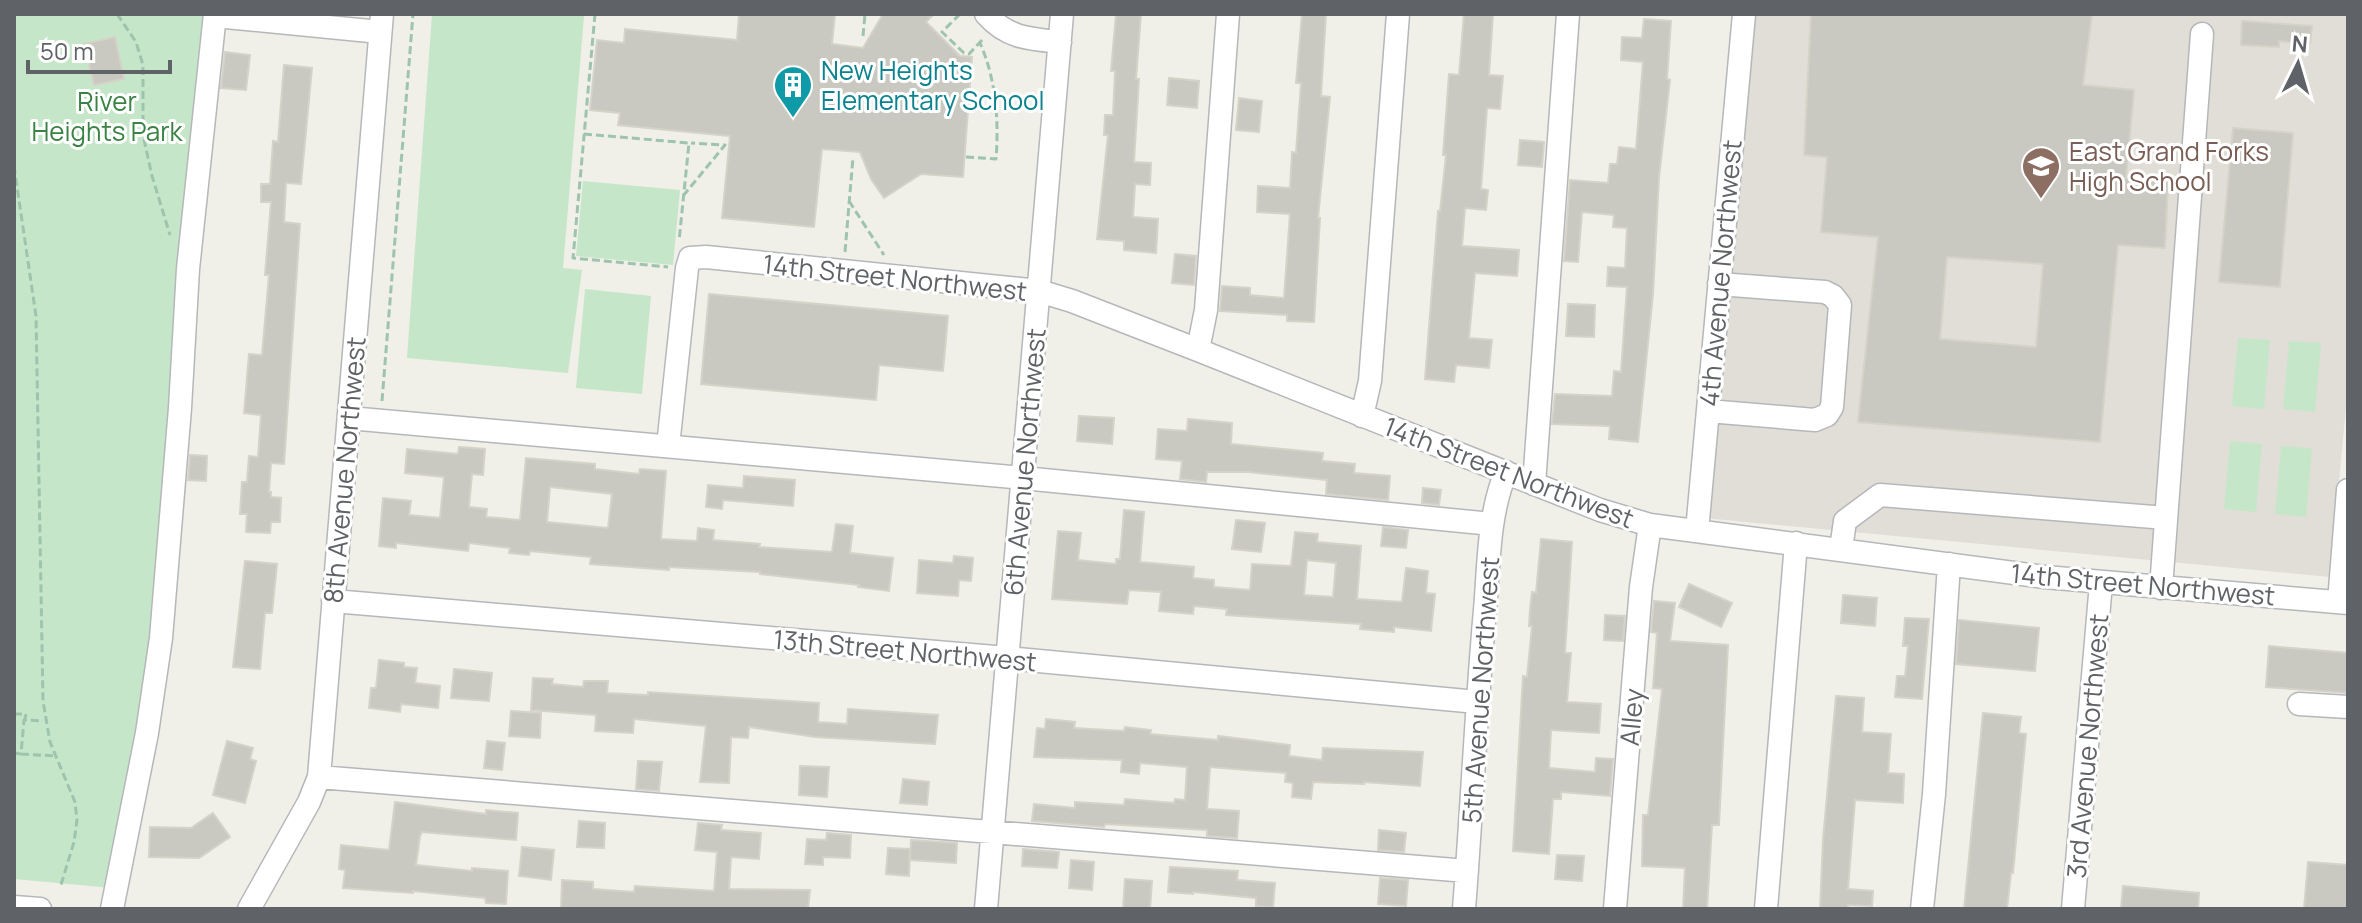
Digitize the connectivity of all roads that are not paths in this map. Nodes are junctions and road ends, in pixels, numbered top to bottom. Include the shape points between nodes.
1 (986, 14) edge
2 (1062, 14) edge
3 (1228, 14) edge
4 (1398, 14) edge
5 (1568, 14) edge
6 (1744, 14) edge
7 (215, 15) edge
8 (381, 23) edge
9 (2202, 34) dead end
10 (1060, 42) junction
11 (1719, 284) junction
12 (1039, 291) junction
13 (1198, 350) junction
14 (1708, 411) junction
15 (1362, 416) junction
16 (349, 418) junction
17 (668, 446) junction
18 (1506, 472) junction
19 (1023, 478) junction
20 (1534, 484) junction
21 (2348, 490) edge
22 (2166, 518) junction
23 (1492, 524) junction
24 (1650, 525) junction
25 (1697, 531) junction
26 (1796, 543) junction
27 (1841, 549) junction
28 (1949, 564) junction
29 (2101, 583) junction
30 (2161, 588) junction
31 (333, 601) junction
32 (2343, 603) edge
33 (1007, 658) junction
34 (1477, 702) junction
35 (2299, 704) dead end
36 (2348, 707) edge
37 (319, 777) junction
38 (991, 834) junction
39 (1467, 871) junction
40 (14, 907) edge
41 (40, 909) edge
42 (112, 909) edge
43 (249, 909) edge
44 (986, 909) edge
45 (1464, 909) edge
46 (1615, 909) edge
47 (1766, 909) edge
48 (1922, 909) edge
49 (2073, 909) edge

1 - 10 street via 1017,37
2 - 10 street, 6th Avenue Northwest
3 - 13 street via 1206,310
4 - 15 street via 1370,381
5 - 20 street
6 - 11 street, 4th Avenue Northwest
7 - 8 street
7 - 42 street via 188,269 161,638
8 - 16 street, 8th Avenue Northwest
9 - 22 street
10 - 12 street, 6th Avenue Northwest
11 - 14 street, 4th Avenue Northwest
11 - 14 street via 1833,296 1840,305 1832,407 1815,420
12 - 13 street, 14th Street Northwest
12 - 17 street, 14th Street Northwest via 706,257 681,260 687,268
12 - 19 street, 6th Avenue Northwest
13 - 15 street, 14th Street Northwest
14 - 25 street, 4th Avenue Northwest
15 - 18 street, 14th Street Northwest
16 - 17 street
16 - 31 street, 8th Avenue Northwest
17 - 19 street
18 - 20 street, 14th Street Northwest
18 - 23 street, 5th Avenue Northwest
19 - 23 street
19 - 33 street, 6th Avenue Northwest
20 - 24 street, 14th Street Northwest
21 - 32 street
22 - 27 street via 1880,495 1845,521
22 - 30 street
23 - 34 street, 5th Avenue Northwest
24 - 25 street, 14th Street Northwest
24 - 46 street, Alley
25 - 26 street, 14th Street Northwest
26 - 27 street, 14th Street Northwest
26 - 47 street
27 - 28 street, 14th Street Northwest
28 - 29 street, 14th Street Northwest
28 - 48 street
29 - 30 street, 14th Street Northwest
29 - 49 street, 3rd Avenue Northwest
30 - 32 street, 14th Street Northwest
31 - 33 street, 13th Street Northwest
31 - 37 street, 8th Avenue Northwest
33 - 34 street, 13th Street Northwest
33 - 38 street, 6th Avenue Northwest
34 - 39 street, 5th Avenue Northwest
35 - 36 street
37 - 38 street
37 - 43 street, 8th Avenue Northwest
38 - 39 street
38 - 44 street, 6th Avenue Northwest
39 - 45 street, 5th Avenue Northwest
40 - 41 street

